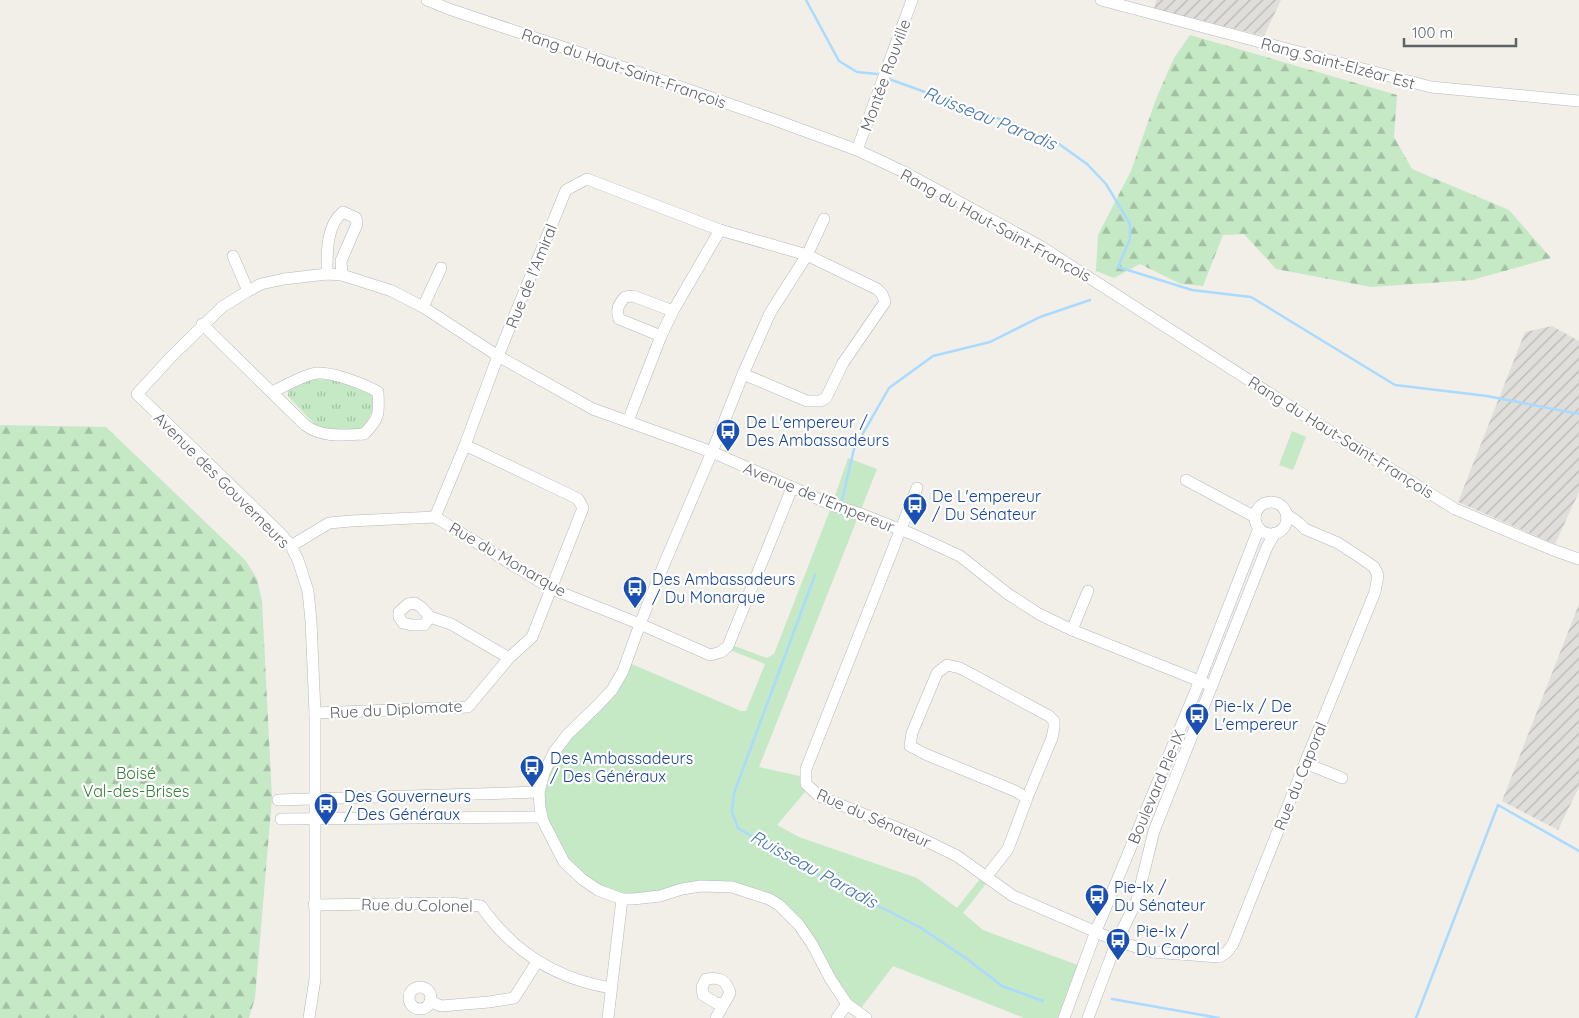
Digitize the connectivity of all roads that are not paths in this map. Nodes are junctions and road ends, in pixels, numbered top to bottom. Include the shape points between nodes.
1 (427, 0) edge
2 (912, 0) edge
3 (1102, 0) edge
4 (1579, 101) edge
5 (857, 150) junction
6 (824, 219) dead end
7 (720, 230) junction
8 (807, 255) junction
9 (233, 256) dead end
10 (441, 268) dead end
11 (326, 274) junction
12 (342, 275) junction
13 (248, 290) junction
14 (423, 307) junction
15 (673, 311) junction
16 (202, 324) junction
17 (661, 336) junction
18 (498, 356) junction
19 (743, 374) junction
20 (272, 392) junction
21 (137, 394) joint
22 (628, 421) junction
23 (465, 445) junction
24 (712, 452) junction
25 (1186, 480) dead end
26 (792, 488) junction
27 (917, 488) dead end
28 (1236, 505) junction
29 (1260, 506) junction
30 (1286, 514) junction
31 (435, 517) junction
32 (1255, 517) junction
33 (1260, 528) junction
34 (1305, 529) junction
35 (902, 530) junction
36 (1278, 531) junction
37 (291, 546) junction
38 (1579, 560) edge
39 (552, 589) junction
40 (1088, 592) dead end
41 (430, 617) dead end
42 (640, 624) junction
43 (1072, 630) junction
44 (509, 658) junction
45 (1200, 681) junction
46 (1212, 686) junction
47 (315, 713) junction
48 (1305, 763) junction
49 (1342, 778) dead end
50 (540, 792) junction
51 (1027, 798) junction
52 (314, 799) junction
53 (278, 800) dead end
54 (541, 817) junction
55 (281, 819) dead end
56 (315, 819) junction
57 (986, 877) junction
58 (622, 898) junction
59 (314, 905) junction
60 (1096, 931) junction
61 (1117, 942) junction
62 (537, 962) junction
63 (611, 988) junction
64 (430, 1001) dead end
65 (724, 1004) dead end
66 (847, 1004) junction
67 (309, 1018) edge
68 (608, 1018) edge
69 (716, 1018) edge
70 (837, 1018) edge
71 (866, 1018) edge
72 (1064, 1018) edge
73 (1088, 1018) edge

1 - 5 street, Rang du Haut-Saint-François
2 - 5 street, Montée Rouville
3 - 4 street, Rang Saint-Elzéar Est via 1431,87
5 - 38 street, Rang du Haut-Saint-François via 1040,246 1455,509
6 - 8 street
7 - 8 street, Rue de l'Amiral
7 - 15 street
7 - 18 street, Rue de l'Amiral via 587,179 566,190
8 - 19 street via 770,313
8 - 19 street, Rue de l'Amiral via 877,290 884,302 843,363 826,398 807,402
9 - 13 street
10 - 14 street
11 - 12 street, Avenue de l'Empereur
11 - 12 street via 328,239 343,212 356,218 357,224 341,261
11 - 13 street, Avenue de l'Empereur via 261,284
12 - 14 street, Avenue de l'Empereur via 392,291
13 - 16 street, Avenue de l'Empereur via 222,306
14 - 18 street, Avenue de l'Empereur
15 - 17 street
15 - 17 street via 633,296 625,297 619,304 620,318
16 - 20 street
16 - 21 street, Avenue de l'Empereur
17 - 22 street
18 - 22 street, Avenue de l'Empereur via 593,408
18 - 23 street, Rue de l'Amiral
19 - 24 street
20 - 20 street via 314,432 364,434 375,423 379,410 378,392 328,374 316,373
21 - 37 street, Avenue des Gouverneurs
22 - 24 street, Avenue de l'Empereur
23 - 31 street, Rue de l'Amiral
23 - 39 street, Rue du Diplomate via 578,499 583,508
24 - 26 street, Avenue de l'Empereur
24 - 42 street
25 - 28 street
26 - 35 street, Avenue de l'Empereur
26 - 42 street, Rue du Monarque via 728,646 710,655
27 - 35 street, Rue du Sénateur
28 - 29 street
28 - 32 street
29 - 30 street via 1276,503
29 - 32 street
30 - 34 street, Rue du Caporal
30 - 36 street via 1286,522
31 - 37 street, Rue du Monarque via 329,523
31 - 39 street, Rue du Monarque
32 - 33 street
33 - 36 street via 1266,533
33 - 45 street, Boulevard Pie-IX
34 - 36 street, Rue du Caporal
34 - 48 street, Rue du Caporal via 1338,543 1369,563 1378,575 1375,592
35 - 43 street, Avenue de l'Empereur via 960,556 1008,594
35 - 57 street, Rue du Sénateur via 806,769 806,784 818,796 957,856
36 - 46 street, Boulevard Pie-IX via 1267,547
37 - 47 street, Avenue des Gouverneurs via 308,591
39 - 42 street, Rue du Monarque
39 - 44 street, Rue du Diplomate via 532,638
40 - 43 street
41 - 44 street via 450,624
42 - 50 street via 623,671 612,690 554,752 544,773
43 - 45 street, Avenue de l'Empereur
44 - 47 street, Rue du Diplomate via 468,707
45 - 46 street, Avenue de l'Empereur
45 - 60 street, Boulevard Pie-IX
46 - 61 street, Boulevard Pie-IX via 1154,831 1137,900
47 - 52 street, Avenue des Gouverneurs
48 - 49 street
48 - 61 street, Rue du Caporal via 1228,952 1219,957 1190,956 1152,952
50 - 52 street
50 - 54 street
51 - 51 street via 1052,738 1054,721 960,668 947,665 937,673 912,733 910,746
51 - 57 street via 1008,849
52 - 53 street
52 - 56 street, Avenue des Gouverneurs
54 - 56 street
54 - 58 street via 564,862 598,890
55 - 56 street
56 - 59 street, Avenue des Gouverneurs
57 - 60 street, Rue du Sénateur via 1013,896
58 - 63 street
58 - 66 street via 660,896 702,886 732,887 769,899 799,925
59 - 62 street, Rue du Colonel via 448,903 481,906 519,949
59 - 67 street, Avenue des Gouverneurs via 314,979
60 - 61 street, Rue du Sénateur
60 - 72 street, Boulevard Pie-IX
61 - 73 street, Boulevard Pie-IX
62 - 63 street, Rue du Colonel via 590,984
62 - 64 street via 514,998 440,1006
63 - 68 street
65 - 69 street
66 - 70 street
66 - 71 street

